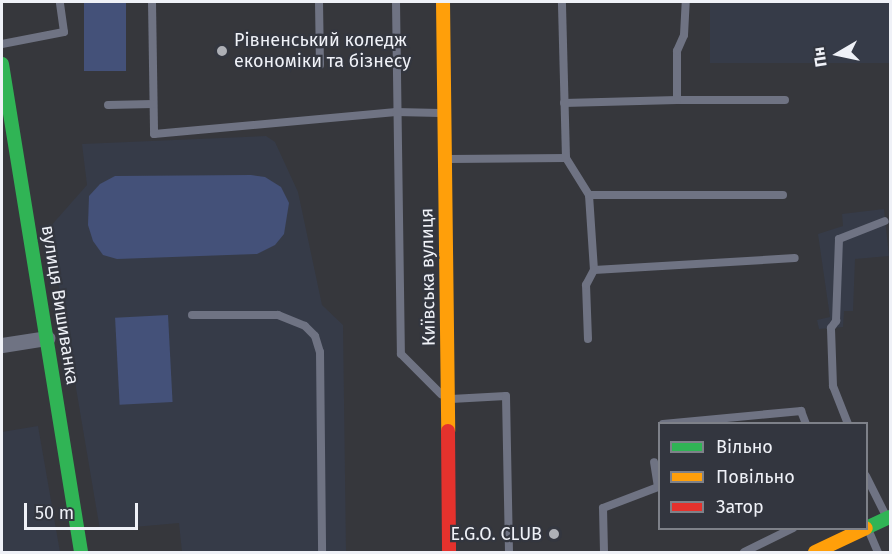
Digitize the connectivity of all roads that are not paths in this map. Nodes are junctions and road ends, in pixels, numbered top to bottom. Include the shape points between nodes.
1 (60, 2) edge
2 (152, 2) edge
3 (320, 2) edge
4 (396, 2) edge
5 (443, 2) edge
6 (561, 2) edge
7 (686, 2) edge
8 (2, 44) edge
9 (2, 64) edge
10 (320, 65) dead end
11 (678, 100) junction
12 (785, 100) dead end
13 (564, 103) junction
14 (153, 104) junction
15 (108, 105) dead end
16 (396, 112) junction
17 (444, 114) junction
18 (566, 158) junction
19 (445, 159) junction
20 (589, 195) junction
21 (783, 195) dead end
22 (885, 222) dead end
23 (795, 258) dead end
24 (594, 270) junction
25 (192, 315) dead end
26 (47, 338) junction
27 (588, 339) dead end
28 (2, 345) edge
29 (447, 399) junction
30 (683, 422) edge
31 (806, 422) edge
32 (848, 422) edge
33 (654, 462) dead end
34 (868, 474) edge
35 (868, 494) edge
36 (878, 495) junction
37 (889, 518) edge
38 (868, 528) edge
39 (789, 530) edge
40 (863, 530) edge
41 (868, 530) edge
42 (81, 552) edge
43 (322, 552) edge
44 (449, 552) edge
45 (509, 552) edge
46 (604, 552) edge
47 (744, 552) edge
48 (815, 552) edge
49 (878, 552) edge

1 - 8 lane via 64,32
2 - 14 lane
3 - 10 lane
4 - 16 lane
5 - 17 main road, Київська вулиця
6 - 13 lane
7 - 11 lane via 684,35 677,51
9 - 26 main road, вулиця Вишиванка
11 - 12 lane
11 - 13 lane
13 - 18 lane
14 - 15 lane
14 - 16 lane via 154,134
16 - 17 lane
16 - 29 lane via 401,354
17 - 19 main road, Київська вулиця
18 - 19 lane
18 - 20 lane
19 - 29 main road, Київська вулиця
20 - 21 lane
20 - 24 lane
22 - 32 lane via 840,239 840,320 831,328 832,386
23 - 24 lane
24 - 27 lane via 586,285
25 - 43 lane via 278,315 305,326 315,336 320,352
26 - 28 street
26 - 42 main road, вулиця Вишиванка
29 - 44 main road, Київська вулиця
29 - 45 lane via 506,396
30 - 31 lane via 801,411
33 - 46 lane via 658,487 603,508
34 - 36 lane
35 - 36 lane
36 - 37 lane
37 - 38 main road
39 - 47 lane
40 - 48 main road
41 - 49 lane

